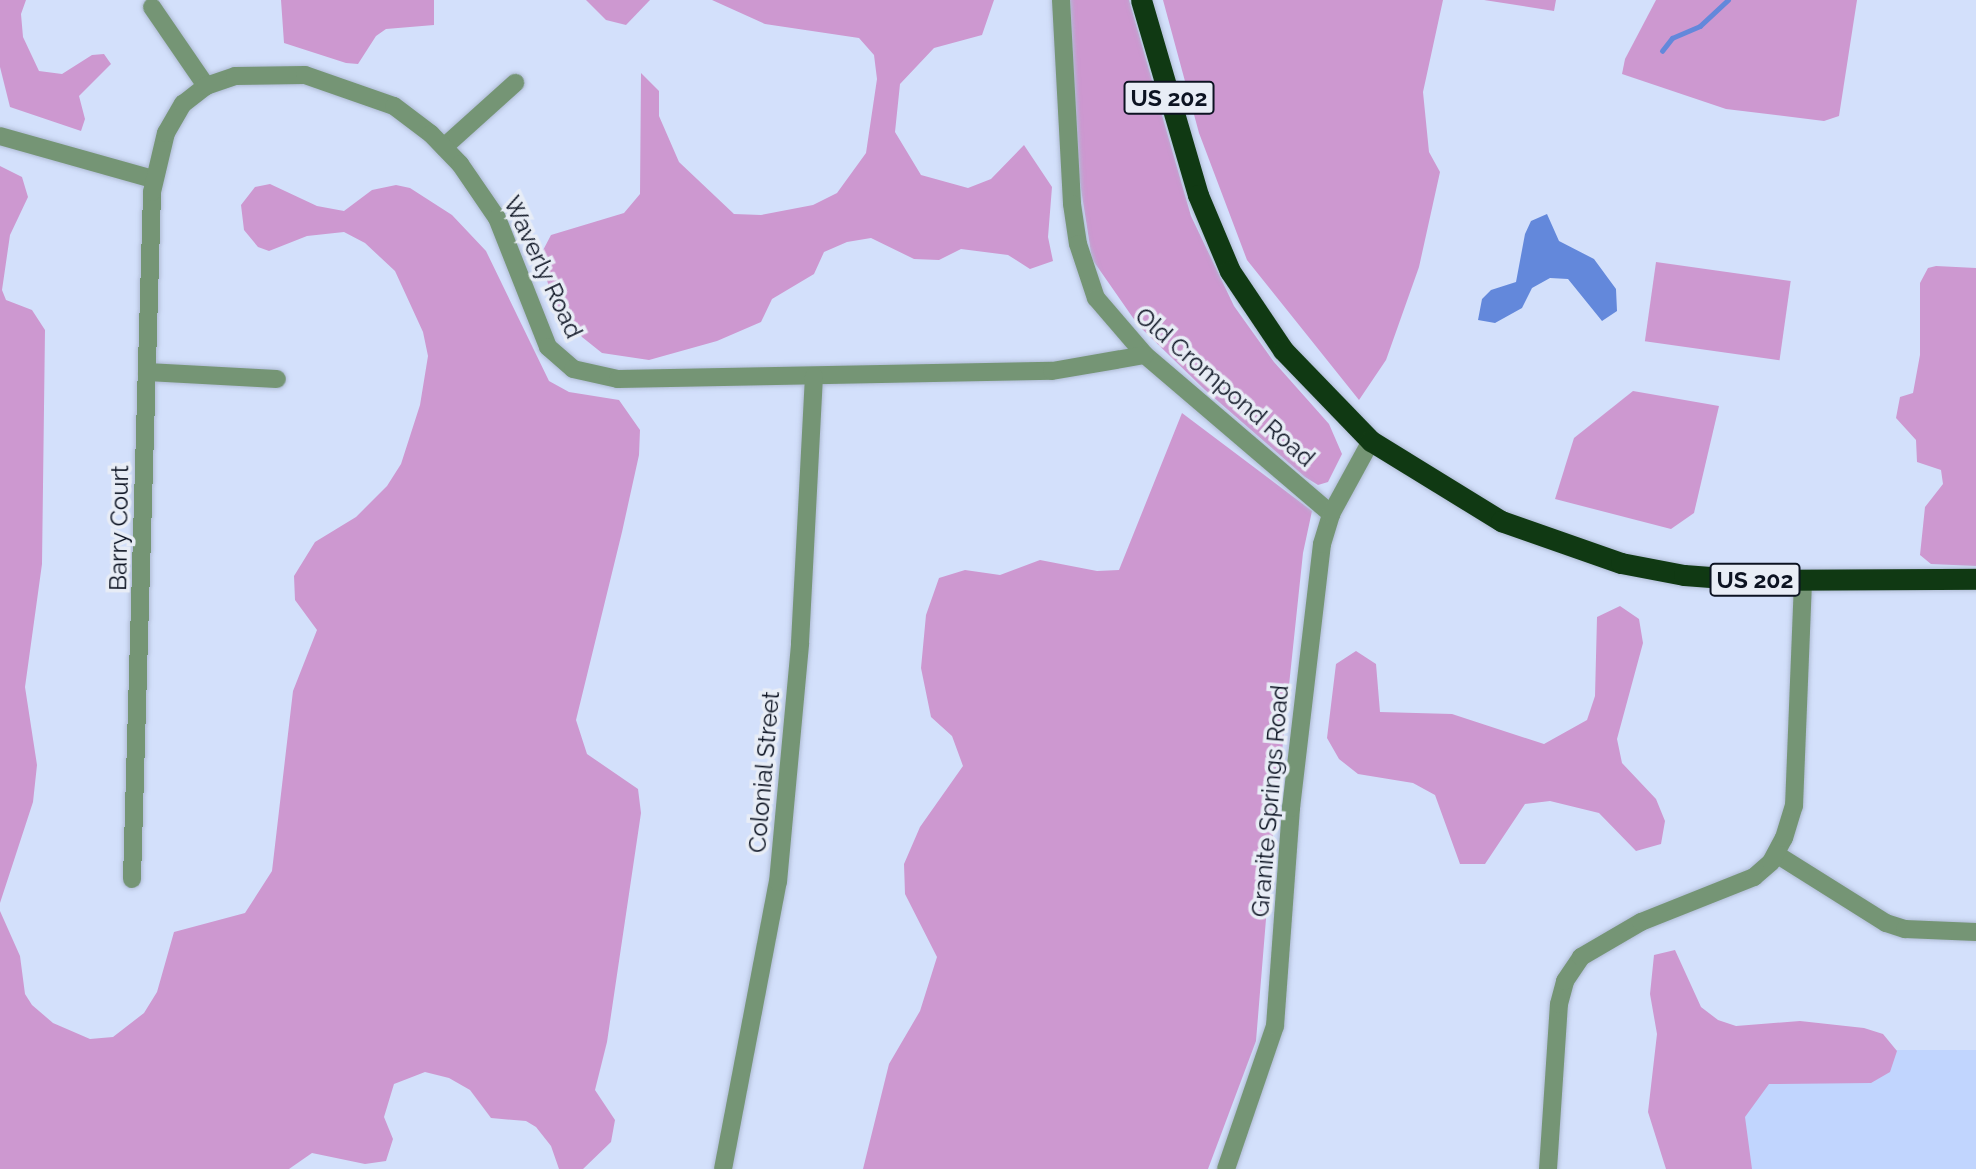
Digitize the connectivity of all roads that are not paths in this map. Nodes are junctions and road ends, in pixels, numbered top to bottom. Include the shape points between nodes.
1 (1061, 0) edge
2 (1141, 0) edge
3 (152, 7) dead end
4 (515, 83) dead end
5 (206, 86) junction
6 (0, 136) edge
7 (444, 147) junction
8 (153, 179) junction
9 (1145, 355) junction
10 (147, 372) junction
11 (814, 376) junction
12 (277, 379) dead end
13 (1371, 441) junction
14 (1331, 514) junction
15 (1976, 579) edge
16 (1803, 580) junction
17 (1776, 854) junction
18 (132, 879) dead end
19 (1976, 932) edge
20 (723, 1169) edge
21 (1226, 1169) edge
22 (1549, 1169) edge

1 - 9 street, Old Crompond Road via 1067,141 1078,244 1096,298
2 - 13 highway, US 202 via 1198,195 1230,271 1283,350
3 - 5 street
4 - 7 street
5 - 7 street, Waverly Road via 235,76 305,75 394,106
5 - 8 street, Waverly Road via 183,104 166,133
6 - 8 street
7 - 11 street, Waverly Road via 497,218 548,347 573,369 618,379
8 - 10 street, Barry Court
9 - 11 street, Waverly Road via 1052,371
9 - 14 street, Old Crompond Road
10 - 12 street
10 - 18 street, Barry Court
11 - 20 street, Colonial Street via 800,643 779,868
13 - 14 street, Granite Springs Road
13 - 16 highway, US 202 via 1462,501 1584,553 1684,575
14 - 21 street, Granite Springs Road via 1314,582 1275,1026
15 - 16 highway, US 202
16 - 17 street via 1794,806
17 - 19 street via 1886,923 1905,929
17 - 22 street via 1754,877 1641,922 1581,957 1564,981 1559,1004

